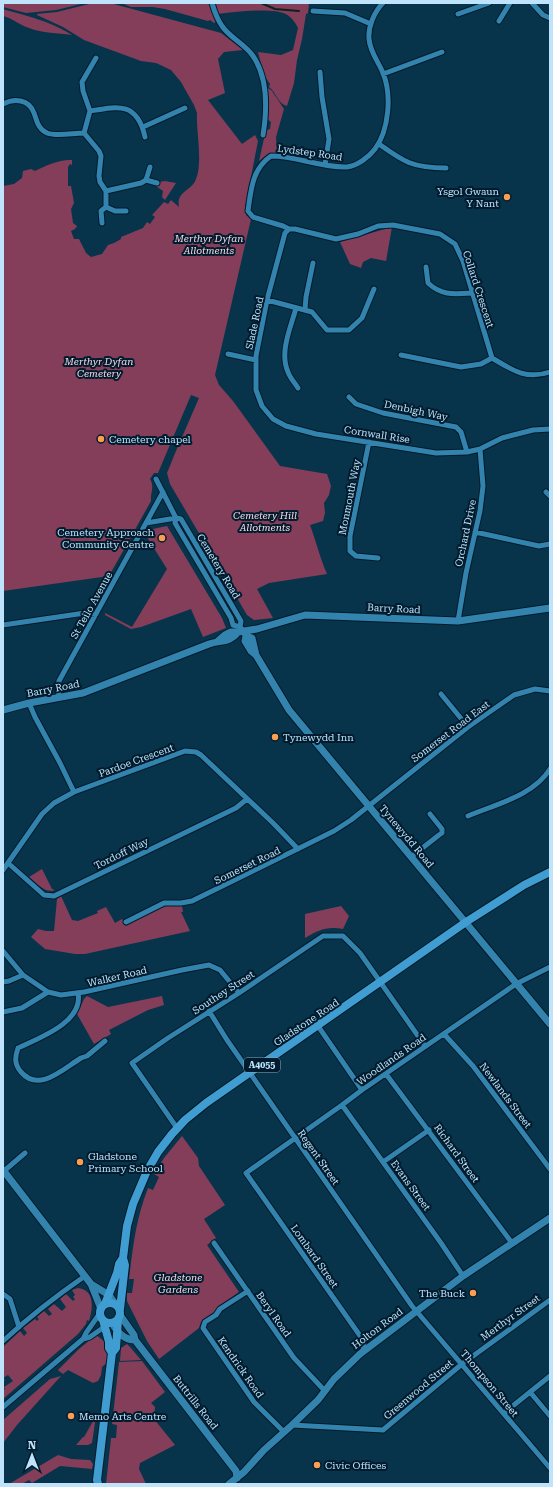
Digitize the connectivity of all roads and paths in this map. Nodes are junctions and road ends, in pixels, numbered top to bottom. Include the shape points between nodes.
1 (212, 3) edge
2 (382, 3) edge
3 (489, 3) edge
4 (510, 3) edge
5 (532, 3) edge
6 (313, 11) dead end
7 (458, 14) dead end
8 (550, 18) edge
9 (499, 21) dead end
10 (370, 24) junction
11 (442, 52) dead end
12 (96, 58) dead end
13 (320, 72) dead end
14 (383, 74) junction
15 (3, 104) edge
16 (185, 108) dead end
17 (90, 111) junction
18 (143, 127) junction
19 (84, 133) junction
20 (263, 135) dead end
21 (145, 137) dead end
22 (378, 144) junction
23 (325, 165) junction
24 (150, 167) dead end
25 (446, 168) dead end
26 (146, 180) junction
27 (157, 183) dead end
28 (106, 191) junction
29 (106, 207) junction
30 (126, 211) dead end
31 (253, 217) joint
32 (102, 223) dead end
33 (289, 229) junction
34 (313, 263) dead end
35 (426, 267) dead end
36 (374, 289) dead end
37 (472, 293) junction
38 (267, 300) junction
39 (296, 308) junction
40 (305, 310) junction
41 (228, 354) dead end
42 (401, 355) dead end
43 (492, 358) junction
44 (256, 360) junction
45 (550, 372) edge
46 (298, 388) dead end
47 (348, 397) dead end
48 (273, 418) joint
49 (550, 430) edge
50 (369, 442) junction
51 (480, 449) junction
52 (467, 452) junction
53 (156, 479) dead end
54 (163, 492) junction
55 (176, 518) junction
56 (146, 523) junction
57 (475, 532) junction
58 (550, 544) edge
59 (378, 558) dead end
60 (550, 608) edge
61 (96, 614) junction
62 (458, 622) junction
63 (3, 624) edge
64 (242, 632) junction
65 (550, 691) edge
66 (441, 694) dead end
67 (59, 698) junction
68 (29, 703) junction
69 (3, 710) edge
70 (468, 727) junction
71 (550, 769) edge
72 (74, 792) junction
73 (247, 799) junction
74 (369, 806) junction
75 (430, 814) dead end
76 (468, 816) dead end
77 (298, 849) junction
78 (411, 857) junction
79 (8, 863) junction
80 (3, 870) edge
81 (550, 872) edge
82 (126, 922) dead end
83 (466, 922) junction
84 (3, 951) edge
85 (550, 967) edge
86 (23, 975) junction
87 (3, 982) edge
88 (381, 982) junction
89 (516, 984) junction
90 (48, 992) junction
91 (78, 993) junction
92 (239, 993) junction
93 (3, 1012) edge
94 (209, 1012) junction
95 (550, 1024) edge
96 (318, 1026) junction
97 (444, 1034) junction
98 (105, 1041) dead end
99 (425, 1046) junction
100 (250, 1073) junction
101 (386, 1074) junction
102 (362, 1090) junction
103 (342, 1105) junction
104 (177, 1128) junction
105 (428, 1130) junction
106 (295, 1138) junction
107 (25, 1153) dead end
108 (383, 1162) junction
109 (550, 1169) edge
110 (3, 1171) edge
111 (246, 1173) joint
112 (550, 1218) edge
113 (214, 1243) dead end
114 (512, 1243) junction
115 (123, 1258) junction
116 (85, 1276) junction
117 (463, 1276) junction
118 (91, 1284) junction
119 (248, 1291) junction
120 (3, 1294) edge
121 (108, 1295) junction
122 (550, 1300) edge
123 (417, 1310) junction
124 (110, 1315) junction
125 (19, 1327) junction
126 (117, 1332) junction
127 (83, 1339) junction
128 (135, 1340) junction
129 (3, 1341) edge
130 (363, 1351) junction
131 (112, 1353) junction
132 (462, 1364) junction
133 (550, 1376) edge
134 (325, 1391) junction
135 (530, 1392) junction
136 (3, 1407) edge
137 (504, 1413) junction
138 (550, 1416) edge
139 (292, 1425) junction
140 (284, 1432) junction
141 (550, 1468) edge
142 (237, 1478) junction
143 (97, 1483) edge
144 (229, 1484) edge

1 - 20 street via 222,26 254,57 260,72 264,87
2 - 10 street, Lydstep Road
3 - 7 street
4 - 9 street
5 - 8 street via 543,15
6 - 10 street via 345,13
10 - 14 street, Lydstep Road via 371,50
11 - 14 street
12 - 17 street via 82,82 82,92
13 - 23 street via 329,139
14 - 22 street, Lydstep Road via 388,108 384,132
15 - 19 street via 12,100 20,100 27,104 34,112 38,125 48,133
16 - 18 street
17 - 18 street via 127,108 137,116
17 - 19 street
18 - 21 street
19 - 28 street via 100,151 99,176
22 - 23 street, Lydstep Road via 371,154 348,167
22 - 25 street via 402,160 420,167
23 - 31 street, Lydstep Road via 276,156 268,158 254,176 248,211
24 - 26 street
26 - 27 street
26 - 28 street
28 - 29 street
29 - 30 street via 114,211
29 - 32 street via 101,211
31 - 33 street, Collard Crescent
33 - 37 street, Collard Crescent via 336,239 378,226 393,225 440,234 455,244
33 - 38 street, Slade Road via 285,233
34 - 40 street
35 - 37 street via 428,283 435,290 451,295
36 - 40 street via 362,318 349,330 327,330 312,312
37 - 43 street, Collard Crescent
38 - 39 street
38 - 44 street, Slade Road
39 - 40 street
39 - 46 street via 284,359 288,372
41 - 44 street
42 - 43 street via 461,367 481,364
43 - 45 street via 516,372 528,375 543,375
44 - 48 street, Slade Road via 256,390 262,406
47 - 52 street, Denbigh Way via 356,404 382,413 456,427 461,432
48 - 50 street, Cornwall Rise via 286,426 308,432
49 - 51 street, Cornwall Rise via 533,430 502,438
50 - 52 street, Cornwall Rise via 436,453
50 - 59 street, Monmouth Way via 350,536 350,551 356,556
51 - 52 street, Cornwall Rise
51 - 57 street, Orchard Drive via 483,486
53 - 54 street, Cemetery Road
54 - 55 street, Cemetery Road
54 - 56 street, St Teilo Avenue
55 - 56 street
55 - 64 street, Cemetery Road via 176,523 234,625
56 - 61 street, St Teilo Avenue
57 - 58 street via 539,546
57 - 62 street, Orchard Drive
60 - 62 street, Barry Road
61 - 63 street via 85,613
61 - 67 street, St Teilo Avenue via 60,681
62 - 64 street, Barry Road via 311,615
64 - 67 street, Barry Road via 228,633 218,641 83,693
64 - 74 street, Tynewydd Road via 245,641 289,710
65 - 70 street, Somerset Road East via 535,689 514,695
66 - 70 street
67 - 68 street, Barry Road
68 - 69 street, Barry Road
68 - 72 street
70 - 74 street, Somerset Road East
71 - 76 street via 544,778 524,792
72 - 73 street, Pardoe Crescent via 191,751 201,755
72 - 79 street, Pardoe Crescent via 46,809
73 - 77 street, Pardoe Crescent
73 - 79 street, Tordoff Way via 236,808 54,896 44,895
74 - 77 street, Somerset Road via 334,831
74 - 78 street, Tynewydd Road
75 - 78 street via 442,829 442,833
77 - 82 street, Somerset Road via 192,902 164,903
78 - 83 street, Tynewydd Road
79 - 80 street, Pardoe Crescent
81 - 83 main road, Gladstone Road / A4055 via 524,885
83 - 88 main road, Gladstone Road / A4055
83 - 89 street, Tynewydd Road
84 - 86 street, Walker Road
85 - 89 street, Woodlands Road
86 - 87 street
86 - 90 street, Walker Road
88 - 92 street, Southey Street via 360,952 343,936 323,936
88 - 96 main road, Gladstone Road / A4055
88 - 99 street
89 - 95 street, Tynewydd Road
89 - 97 street, Woodlands Road
90 - 91 street, Walker Road via 61,995
90 - 93 street via 22,1008
91 - 92 street, Walker Road via 209,965 220,970
91 - 98 street via 79,999 73,1013 62,1026 18,1048 15,1058 18,1069 26,1078 37,1081 48,1079 87,1056
92 - 94 street, Southey Street
94 - 100 street, Regent Street
94 - 104 street, Southey Street via 132,1063
96 - 100 main road, Gladstone Road / A4055
96 - 102 street
97 - 99 street, Woodlands Road
97 - 109 street, Newlands Street via 473,1066
99 - 101 street, Woodlands Road
100 - 104 main road, Gladstone Road / A4055 via 206,1103
100 - 106 street, Regent Street
101 - 102 street, Woodlands Road
101 - 105 street, Richard Street
102 - 103 street, Woodlands Road
103 - 106 street, Woodlands Road
103 - 108 street, Evans Street
104 - 115 main road, Gladstone Road / A4055 via 151,1163 139,1188 128,1219
105 - 108 street
105 - 114 street, Richard Street
106 - 111 street, Woodlands Road
106 - 123 street, Regent Street
107 - 110 street
108 - 117 street, Evans Street
110 - 116 street, Buttrills Road
111 - 130 street, Lombard Street via 363,1340
112 - 114 street, Holton Road
113 - 119 street, Beryl Road
114 - 117 street, Holton Road
115 - 121 main road, Gladstone Road / A4055
115 - 124 main road, Gladstone Road / A4055 via 125,1265
116 - 118 street, Buttrills Road
116 - 125 street
117 - 123 street, Holton Road
118 - 121 street, Buttrills Road
118 - 124 street, Buttrills Road
119 - 134 street, Beryl Road via 294,1358
119 - 140 street, Kendrick Road via 220,1309 205,1322 203,1328 254,1402
120 - 125 street via 10,1299
121 - 124 main road, Gladstone Road / A4055
122 - 132 street, Merthyr Street
123 - 130 street, Holton Road
123 - 132 street, Thompson Street
124 - 126 main road, Gladstone Road / A4055
124 - 127 street via 90,1337
124 - 127 street via 95,1322
124 - 128 street, Buttrills Road via 134,1335
124 - 131 main road, Gladstone Road / A4055 via 109,1348
125 - 129 street
126 - 128 street, Buttrills Road
126 - 131 main road, Gladstone Road / A4055 via 116,1348
127 - 136 street
128 - 142 street, Buttrills Road via 234,1468
130 - 134 street, Holton Road
131 - 143 main road, Gladstone Road / A4055
132 - 137 street, Thompson Street
132 - 139 street, Greenwood Street via 383,1430
133 - 135 street
134 - 139 street, Holton Road
135 - 137 street
135 - 138 street
137 - 141 street, Thompson Street
139 - 140 street, Holton Road
140 - 142 street, Holton Road
142 - 144 street, Holton Road

